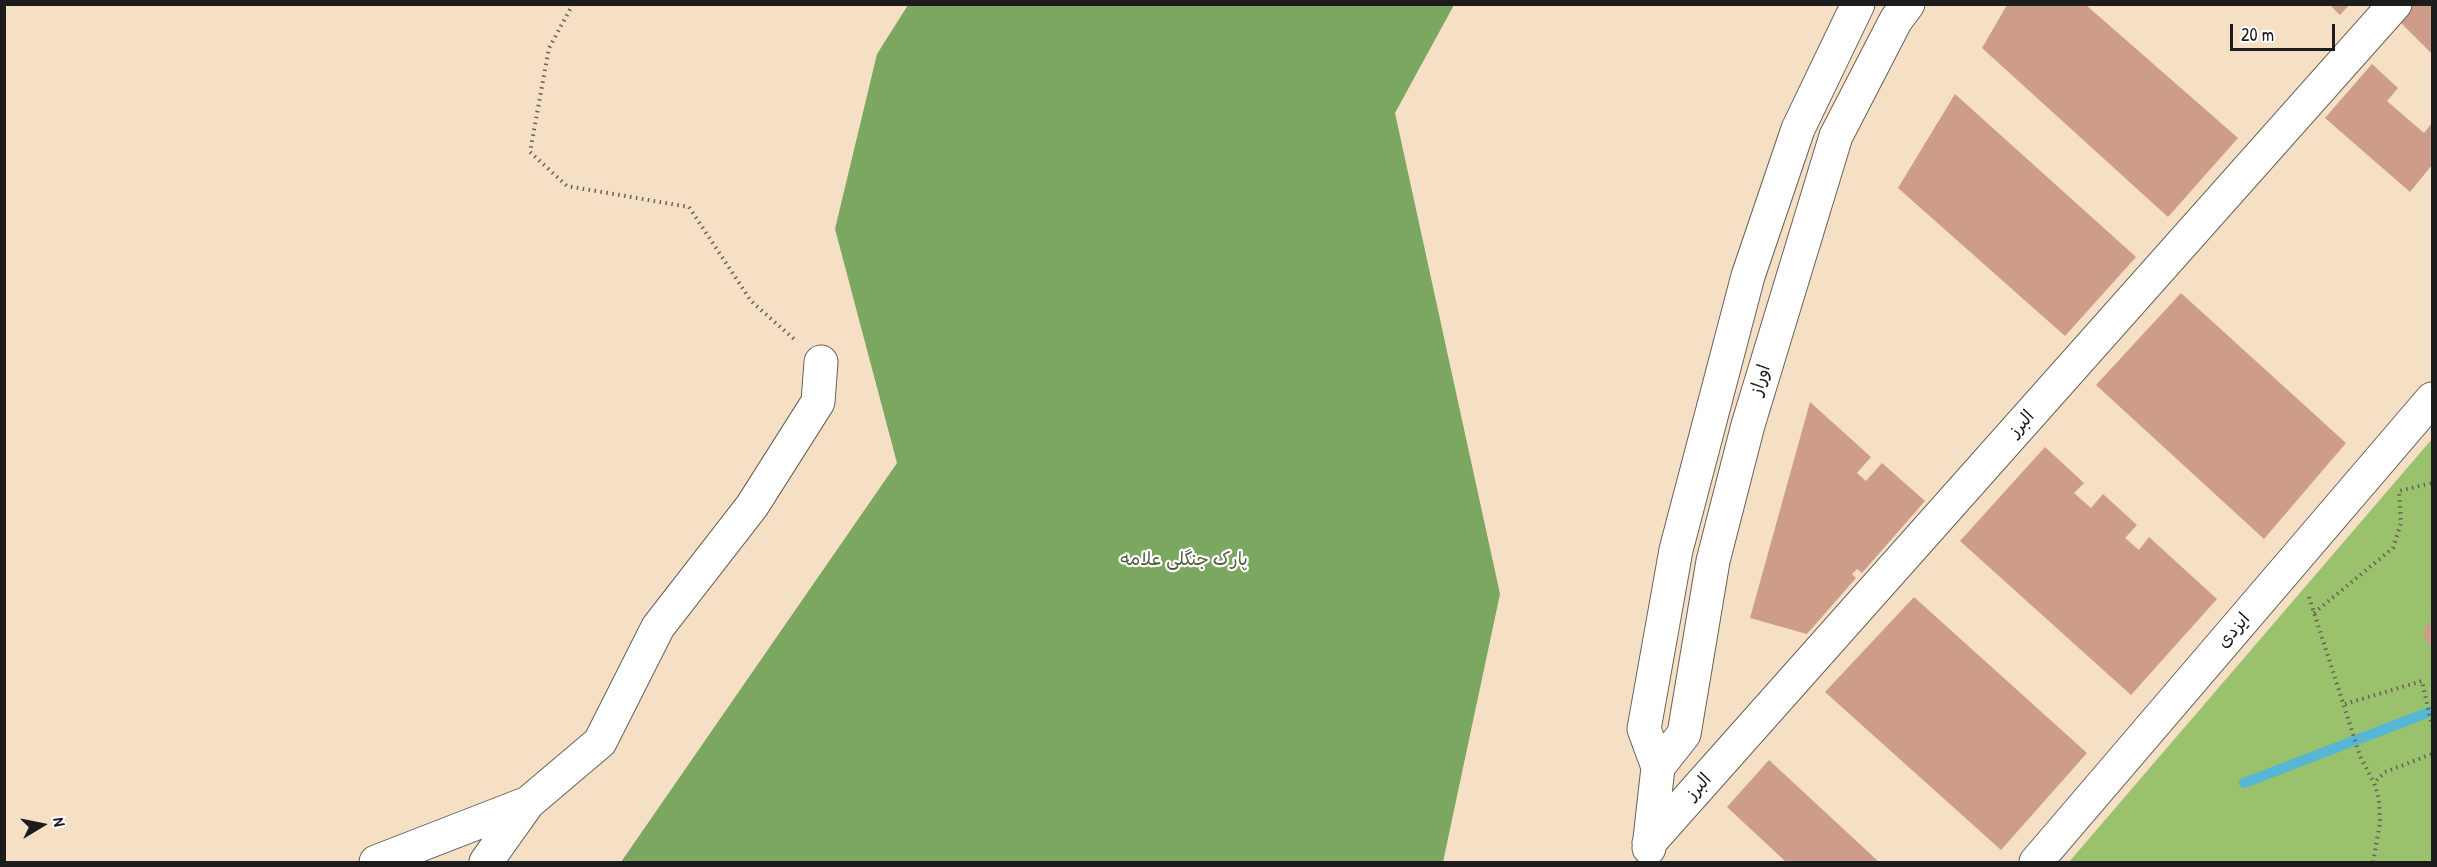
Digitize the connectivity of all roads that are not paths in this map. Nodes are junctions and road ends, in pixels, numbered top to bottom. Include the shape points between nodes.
1 (1858, 4) edge
2 (1908, 4) edge
3 (2395, 4) edge
4 (821, 362) road end
5 (2433, 399) edge
6 (1658, 767) junction
7 (528, 803) junction
8 (1648, 853) edge
9 (376, 862) edge
10 (486, 862) edge
11 (2036, 862) edge

1 - 6 street via 1798,129 1748,276 1710,414 1676,550 1644,729
2 - 6 street, اوراز via 1836,136 1748,425 1713,561 1684,734
3 - 8 street, البرز
4 - 7 street via 818,402 752,506 658,627 600,742
5 - 11 street, ایزدی
6 - 8 street
7 - 9 street
7 - 10 street

